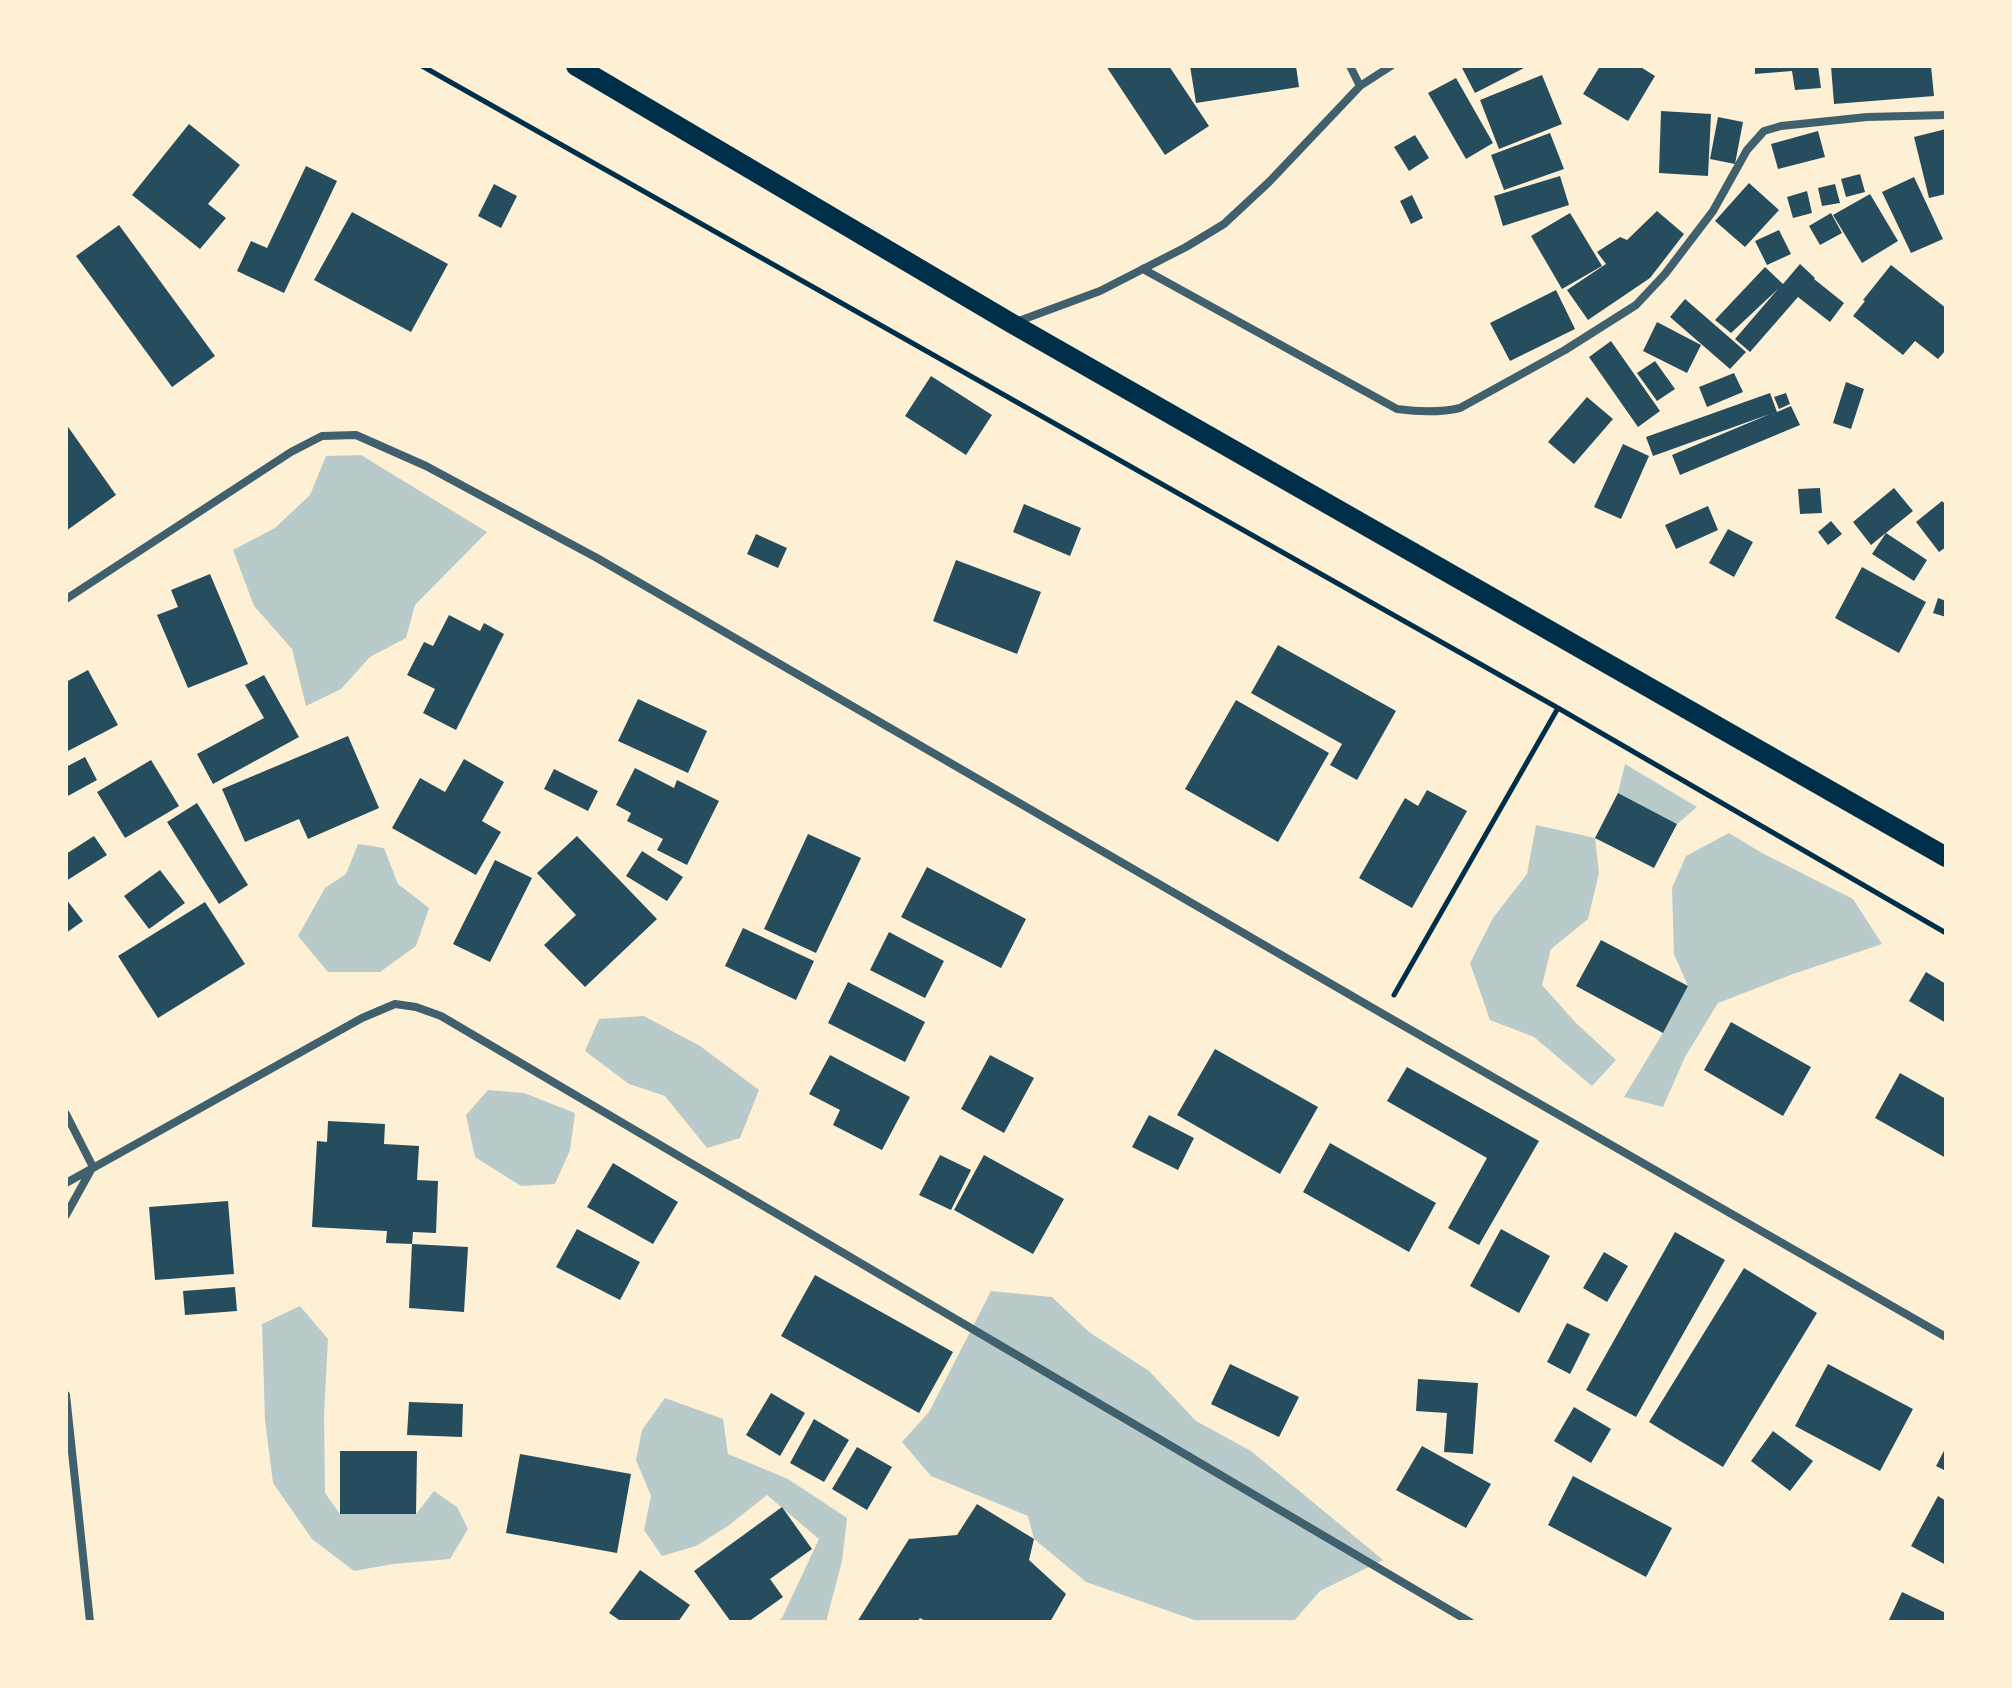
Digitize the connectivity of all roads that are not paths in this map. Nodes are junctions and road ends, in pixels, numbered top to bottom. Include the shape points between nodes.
1 (576, 66) edge
2 (1350, 66) edge
3 (1391, 66) edge
4 (1360, 86) junction
5 (1946, 115) edge
6 (1143, 269) junction
7 (1011, 323) junction
8 (66, 599) edge
9 (1946, 857) edge
10 (66, 1114) edge
11 (93, 1167) junction
12 (66, 1183) edge
13 (66, 1215) edge
14 (1946, 1337) edge
15 (66, 1395) edge
16 (90, 1622) edge
17 (1470, 1622) edge

1 - 7 main road
2 - 4 street
3 - 4 street
4 - 6 street via 1224,224
5 - 6 street via 1867,117 1764,131 1747,150 1713,211 1636,305 1499,387 1443,412 1397,409
6 - 7 street via 1100,291
7 - 9 main road
8 - 14 street via 291,452 322,436 356,435 426,466 597,558
10 - 11 street
11 - 12 street
11 - 13 street
11 - 17 street via 362,1018 395,1004 416,1007 441,1016
15 - 16 street

